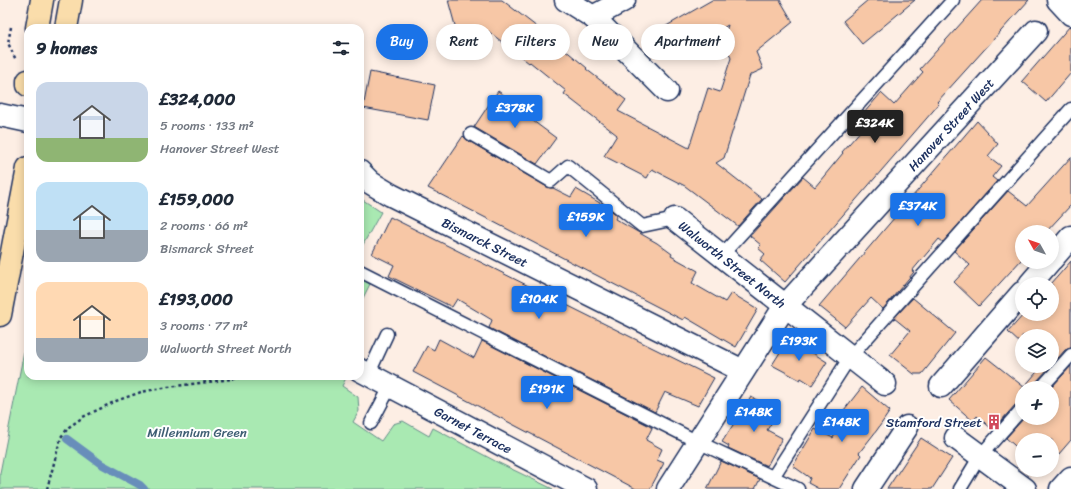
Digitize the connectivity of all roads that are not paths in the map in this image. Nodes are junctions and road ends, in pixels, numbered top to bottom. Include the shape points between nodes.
1 (42, 0) edge
2 (71, 0) edge
3 (566, 0) edge
4 (624, 0) edge
5 (952, 0) edge
6 (1058, 0) edge
7 (1071, 14) edge
8 (593, 17) junction
9 (38, 24) edge
10 (67, 24) edge
11 (1036, 31) dead end
12 (666, 92) dead end
13 (1071, 108) edge
14 (0, 115) edge
15 (24, 120) edge
16 (471, 134) dead end
17 (364, 176) edge
18 (24, 189) edge
19 (675, 219) joint
20 (1071, 237) edge
21 (1059, 251) edge
22 (721, 256) junction
23 (1043, 269) edge
24 (364, 273) edge
25 (1036, 277) edge
26 (1015, 301) edge
27 (785, 306) junction
28 (0, 315) edge
29 (387, 334) dead end
30 (1071, 355) edge
31 (850, 357) junction
32 (743, 371) junction
33 (364, 373) edge
34 (1047, 381) edge
35 (885, 384) dead end
36 (941, 386) dead end
37 (390, 387) junction
38 (1015, 417) edge
39 (371, 423) dead end
40 (907, 427) dead end
41 (956, 438) dead end
42 (698, 442) junction
43 (980, 456) junction
44 (773, 477) junction
45 (1071, 478) edge
46 (586, 489) edge
47 (668, 489) edge
48 (798, 489) edge
49 (866, 489) edge
50 (960, 489) edge
51 (1025, 489) edge
52 (1061, 489) edge

1 - 9 main road
2 - 10 main road
3 - 8 street
4 - 8 street
5 - 22 lane
6 - 7 street
8 - 12 street
11 - 27 street, Hanover Street West
13 - 31 lane
14 - 15 street
16 - 19 lane via 551,181 568,166 642,226
17 - 32 street, Bismarck Street via 391,195
18 - 28 main road
19 - 22 street, Walworth Street North
20 - 21 street
22 - 27 street, Walworth Street North
23 - 25 street
24 - 42 lane
26 - 36 street
27 - 31 street, Walworth Street North
27 - 32 street, Hanover Street West
29 - 33 lane
30 - 34 lane
31 - 35 street, Walworth Street North
31 - 44 lane
32 - 42 street, Hanover Street West
33 - 37 street, Garnet Terrace
37 - 39 lane
37 - 46 street, Garnet Terrace
38 - 43 lane
40 - 49 street
41 - 43 street
42 - 44 lane
42 - 47 street, Hanover Street West
43 - 50 lane
43 - 51 street
44 - 48 lane
45 - 52 street

